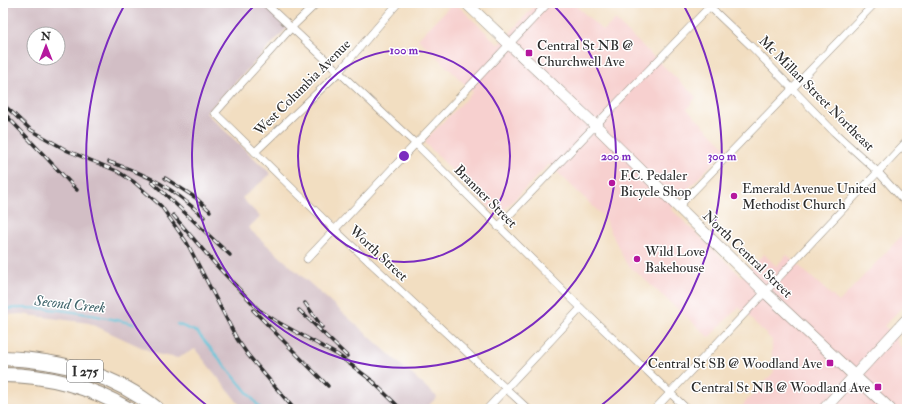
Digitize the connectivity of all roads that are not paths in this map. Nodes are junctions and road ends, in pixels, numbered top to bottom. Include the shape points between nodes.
1 (265, 3) edge
2 (317, 3) edge
3 (398, 3) edge
4 (466, 3) edge
5 (548, 3) edge
6 (875, 3) edge
7 (709, 4) edge
8 (292, 27) junction
9 (508, 44) junction
10 (338, 73) junction
11 (792, 89) junction
12 (595, 125) junction
13 (907, 141) edge
14 (416, 144) junction
15 (255, 152) junction
16 (878, 172) junction
17 (907, 204) edge
18 (678, 207) junction
19 (498, 227) junction
20 (335, 230) junction
21 (307, 259) dead end
22 (766, 293) junction
23 (582, 308) junction
24 (907, 319) edge
25 (3, 358) edge
26 (3, 375) edge
27 (855, 375) junction
28 (507, 388) junction
29 (670, 393) junction
30 (128, 409) edge
31 (158, 409) edge
32 (487, 409) edge
33 (528, 409) edge
34 (655, 409) edge
35 (687, 409) edge
36 (824, 409) edge
37 (890, 409) edge

1 - 8 street, Branner Street
2 - 8 street
3 - 10 street, West Columbia Avenue
4 - 9 main road, North Central Street
5 - 9 street
6 - 11 street
7 - 11 street, Mc Millan Street Northeast
7 - 12 street
8 - 10 street, Branner Street
8 - 15 street, Worth Street via 215,113
9 - 12 main road, North Central Street
9 - 14 street
10 - 14 street, Branner Street
10 - 15 street, West Columbia Avenue
11 - 16 street, Mc Millan Street Northeast
11 - 18 street
12 - 18 main road, North Central Street
12 - 19 street
13 - 16 street
14 - 19 street, Branner Street
14 - 20 street
15 - 20 street, Worth Street
16 - 17 street, Mc Millan Street Northeast
16 - 22 street
18 - 22 main road, North Central Street
19 - 23 street, Branner Street
20 - 21 street
20 - 28 street, Worth Street
22 - 27 main road, North Central Street
22 - 29 street
23 - 28 street
23 - 29 street, Branner Street
24 - 27 main road
25 - 31 highway, I 275 via 59,364 86,371 116,384
26 - 30 highway, I 275 via 42,377 86,388
27 - 36 main road
27 - 37 main road, North Central Street
28 - 32 street
28 - 33 street, Worth Street
29 - 34 street
29 - 35 street, Branner Street

